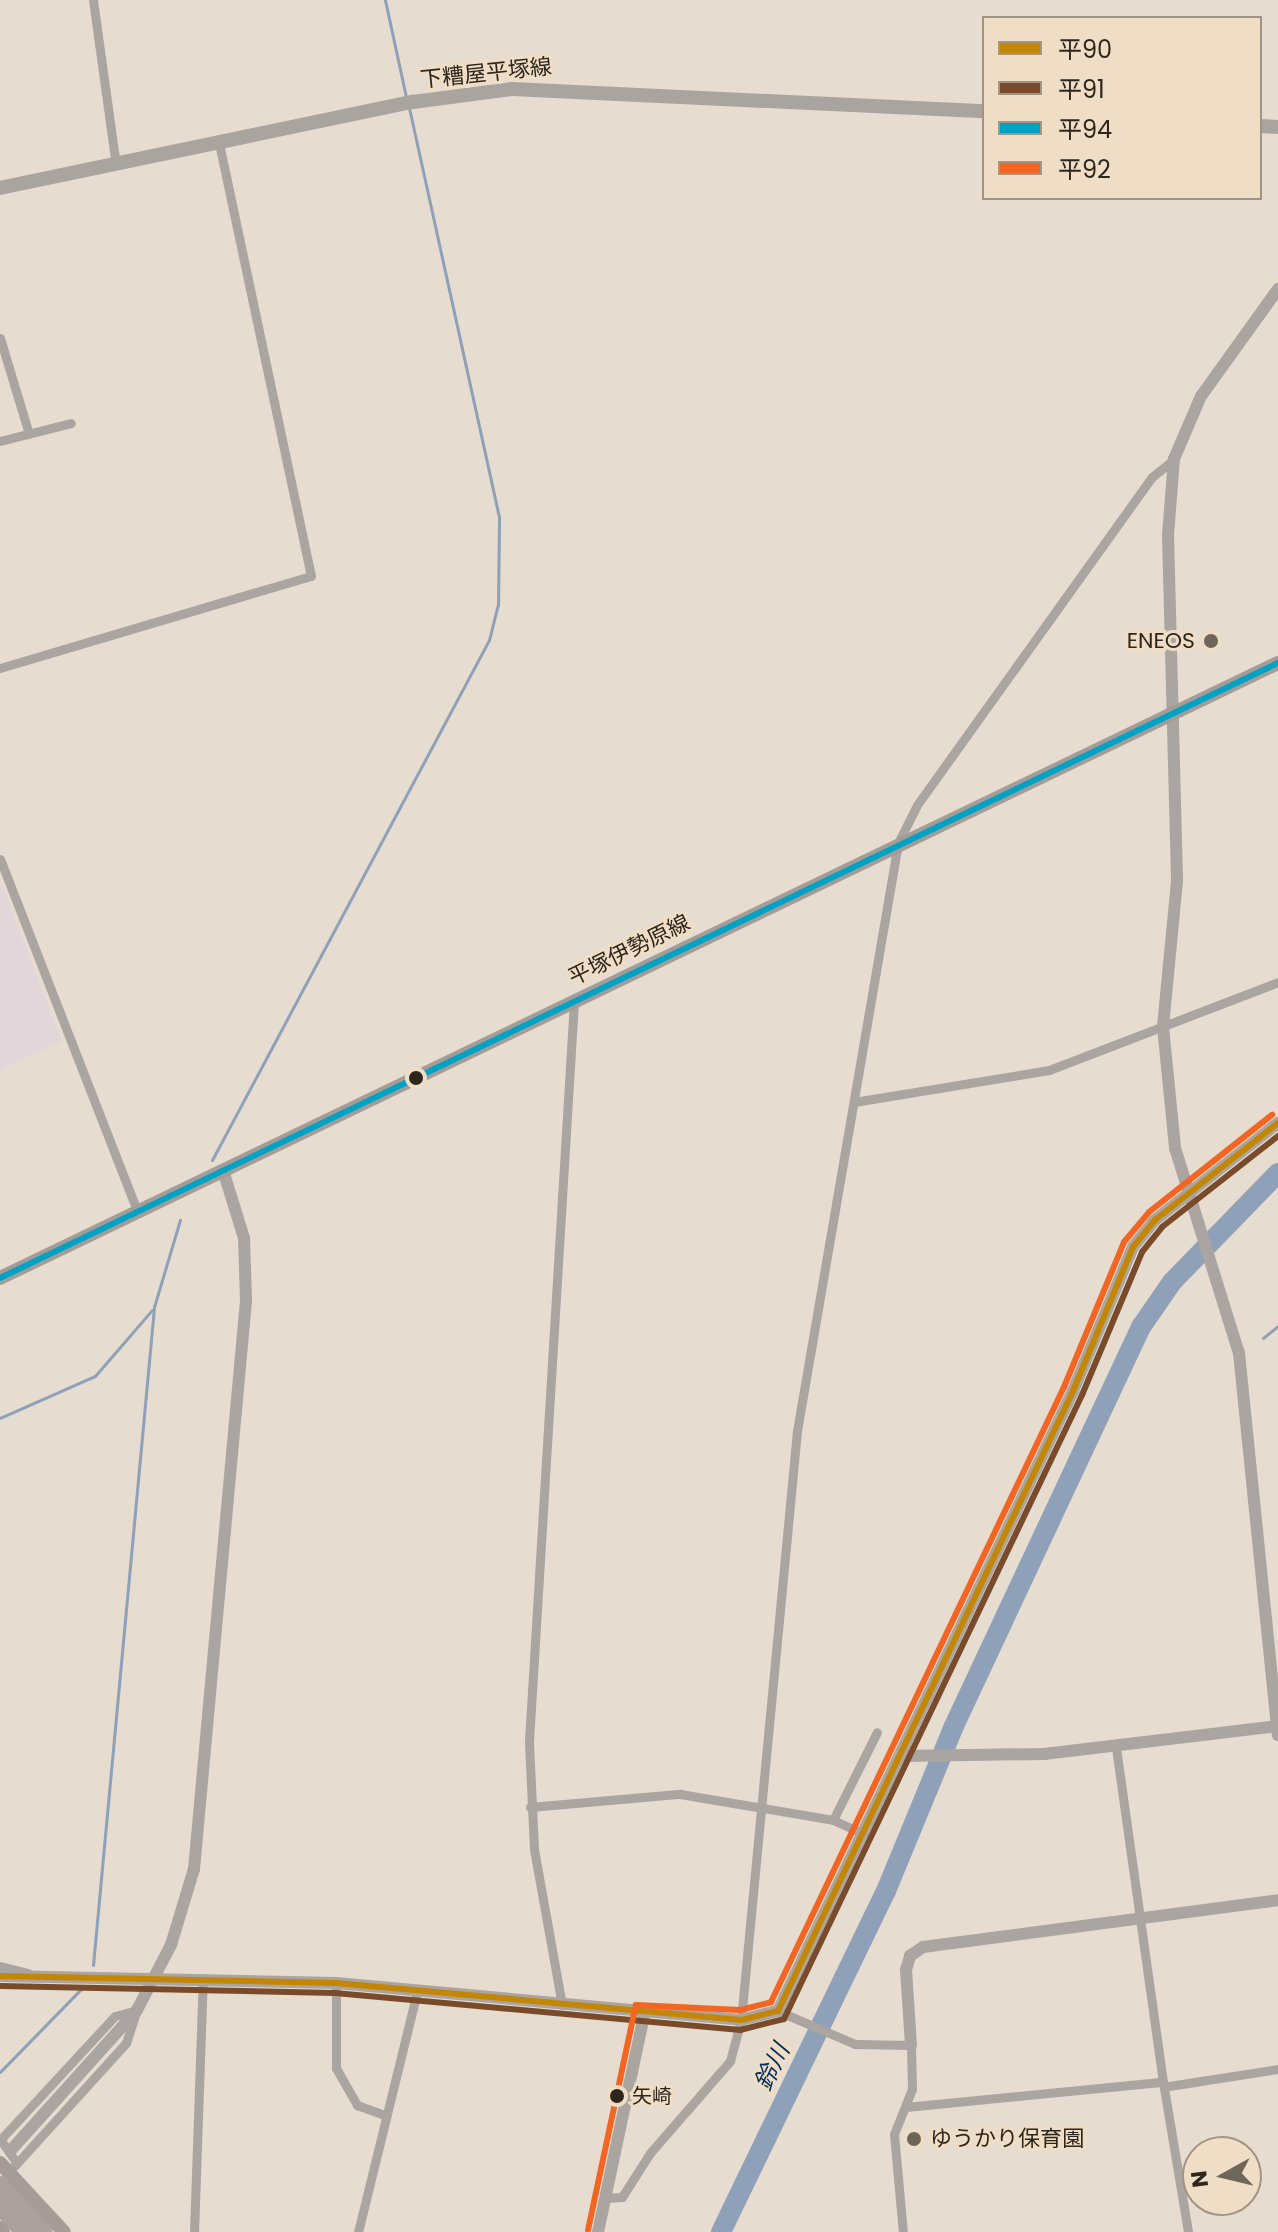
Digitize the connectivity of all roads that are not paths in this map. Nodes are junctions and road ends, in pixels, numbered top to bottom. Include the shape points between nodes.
1 (93, 0) edge
2 (982, 111) edge
3 (219, 143) junction
4 (116, 165) junction
5 (0, 188) edge
6 (1278, 289) edge
7 (0, 338) edge
8 (71, 423) dead end
9 (29, 434) junction
10 (0, 441) edge
11 (1174, 459) junction
12 (1278, 663) edge
13 (0, 668) edge
14 (1171, 714) junction
15 (898, 843) junction
16 (0, 859) edge
17 (1278, 982) edge
18 (574, 1002) junction
19 (1163, 1027) junction
20 (854, 1102) junction
21 (1278, 1123) edge
22 (223, 1170) junction
23 (1189, 1193) junction
24 (138, 1213) junction
25 (0, 1278) edge
26 (1278, 1726) edge
27 (877, 1732) dead end
28 (1278, 1735) edge
29 (1116, 1747) junction
30 (905, 1756) junction
31 (758, 1804) junction
32 (530, 1807) junction
33 (833, 1820) junction
34 (864, 1834) junction
35 (1278, 1900) edge
36 (1135, 1918) junction
37 (0, 1966) edge
38 (0, 1976) edge
39 (42, 1976) junction
40 (157, 1976) junction
41 (203, 1978) junction
42 (336, 1983) junction
43 (417, 1991) junction
44 (562, 2005) junction
45 (137, 2010) junction
46 (645, 2010) junction
47 (778, 2011) junction
48 (741, 2020) junction
49 (911, 2045) junction
50 (1278, 2069) edge
51 (1166, 2084) junction
52 (906, 2107) junction
53 (385, 2115) junction
54 (0, 2140) edge
55 (12, 2149) dead end
56 (6, 2171) edge
57 (605, 2198) junction
58 (0, 2206) edge
59 (24, 2232) edge
60 (43, 2232) edge
61 (64, 2232) edge
62 (194, 2232) edge
63 (358, 2232) edge
64 (598, 2232) edge
65 (903, 2232) edge
66 (1188, 2232) edge

1 - 4 street
2 - 3 main road, 下糟屋平塚線 via 553,87 413,102
3 - 4 main road, 下糟屋平塚線
3 - 13 street via 311,576
4 - 5 main road, 下糟屋平塚線
6 - 11 street via 1201,396
7 - 9 street
8 - 9 street
9 - 10 street
11 - 14 street
11 - 15 street via 1152,477 917,805
12 - 14 main road, 平塚伊勢原線
14 - 15 main road, 平塚伊勢原線
14 - 19 street via 1177,881
15 - 18 main road, 平塚伊勢原線
15 - 20 street
16 - 24 street
17 - 19 street
18 - 22 main road, 平塚伊勢原線
18 - 32 street
19 - 20 street via 1049,1070
19 - 23 street via 1175,1148
20 - 31 street via 797,1431
21 - 23 street
22 - 24 main road, 平塚伊勢原線
22 - 40 street via 246,1269 232,1476 201,1829 185,1905
23 - 26 street via 1225,1293 1239,1353
23 - 30 street via 1155,1220 1119,1273 1073,1391
24 - 25 main road, 平塚伊勢原線
26 - 28 street
26 - 29 street
27 - 33 street
29 - 30 street
29 - 36 street
30 - 34 street
31 - 32 street via 680,1794
31 - 33 street
31 - 48 street
32 - 44 street
33 - 34 street
34 - 47 street
35 - 36 street
36 - 49 street via 923,1947 910,1956 906,1970
36 - 51 street
37 - 39 street
38 - 39 street
39 - 40 street
40 - 41 street
40 - 45 street
41 - 42 street
41 - 62 street
42 - 43 street
42 - 53 street via 336,2068 357,2105
43 - 44 street
43 - 53 street
44 - 46 street
45 - 54 street via 115,2016
45 - 55 street
45 - 56 street via 126,2043
46 - 48 street
46 - 57 street
47 - 48 street
47 - 49 street via 855,2044
48 - 57 street via 730,2061 650,2153 622,2197
49 - 52 street
50 - 51 street
51 - 52 street
51 - 66 street
52 - 65 street via 894,2134
53 - 63 street
54 - 56 street
56 - 60 highway
56 - 61 main road
57 - 64 street
58 - 59 highway

